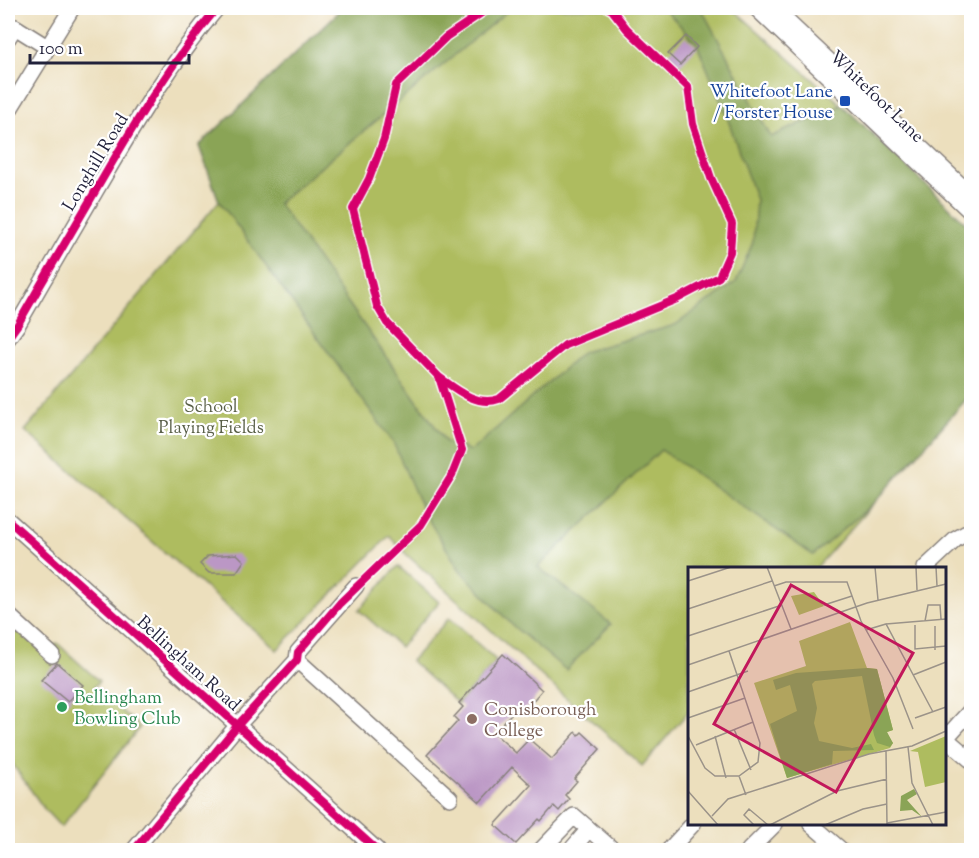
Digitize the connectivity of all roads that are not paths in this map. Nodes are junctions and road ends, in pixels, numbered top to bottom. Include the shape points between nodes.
1 (72, 8) edge
2 (217, 8) edge
3 (756, 8) edge
4 (773, 8) edge
5 (8, 38) edge
6 (47, 47) junction
7 (8, 111) edge
8 (938, 172) junction
9 (972, 196) edge
10 (972, 213) edge
11 (13, 319) edge
12 (8, 338) edge
13 (8, 520) edge
14 (972, 530) edge
15 (926, 567) edge
16 (356, 586) dead end
17 (10, 617) edge
18 (52, 655) dead end
19 (297, 660) junction
20 (972, 709) edge
21 (237, 726) junction
22 (946, 736) edge
23 (946, 738) edge
24 (972, 761) edge
25 (450, 798) dead end
26 (692, 825) edge
27 (774, 825) edge
28 (812, 825) edge
29 (592, 832) junction
30 (137, 849) edge
31 (377, 850) edge
32 (541, 850) edge
33 (571, 850) edge
34 (613, 850) edge
35 (669, 850) edge
36 (749, 850) edge
37 (841, 850) edge

1 - 6 street
2 - 11 street, Longhill Road via 139,117
3 - 8 street, Whitefoot Lane
4 - 8 street, Whitefoot Lane
5 - 6 street via 15,27
6 - 7 street
8 - 9 street, Whitefoot Lane
8 - 10 street, Whitefoot Lane
11 - 12 street, Longhill Road
13 - 21 street, Bellingham Road
14 - 15 street via 956,539
16 - 19 street via 298,652
17 - 18 street
19 - 21 street
19 - 25 street
20 - 22 street
21 - 30 street
21 - 31 street, Bellingham Road
23 - 24 street
26 - 35 street
27 - 36 street
28 - 37 street
29 - 32 street via 574,816
29 - 33 street
29 - 34 street

